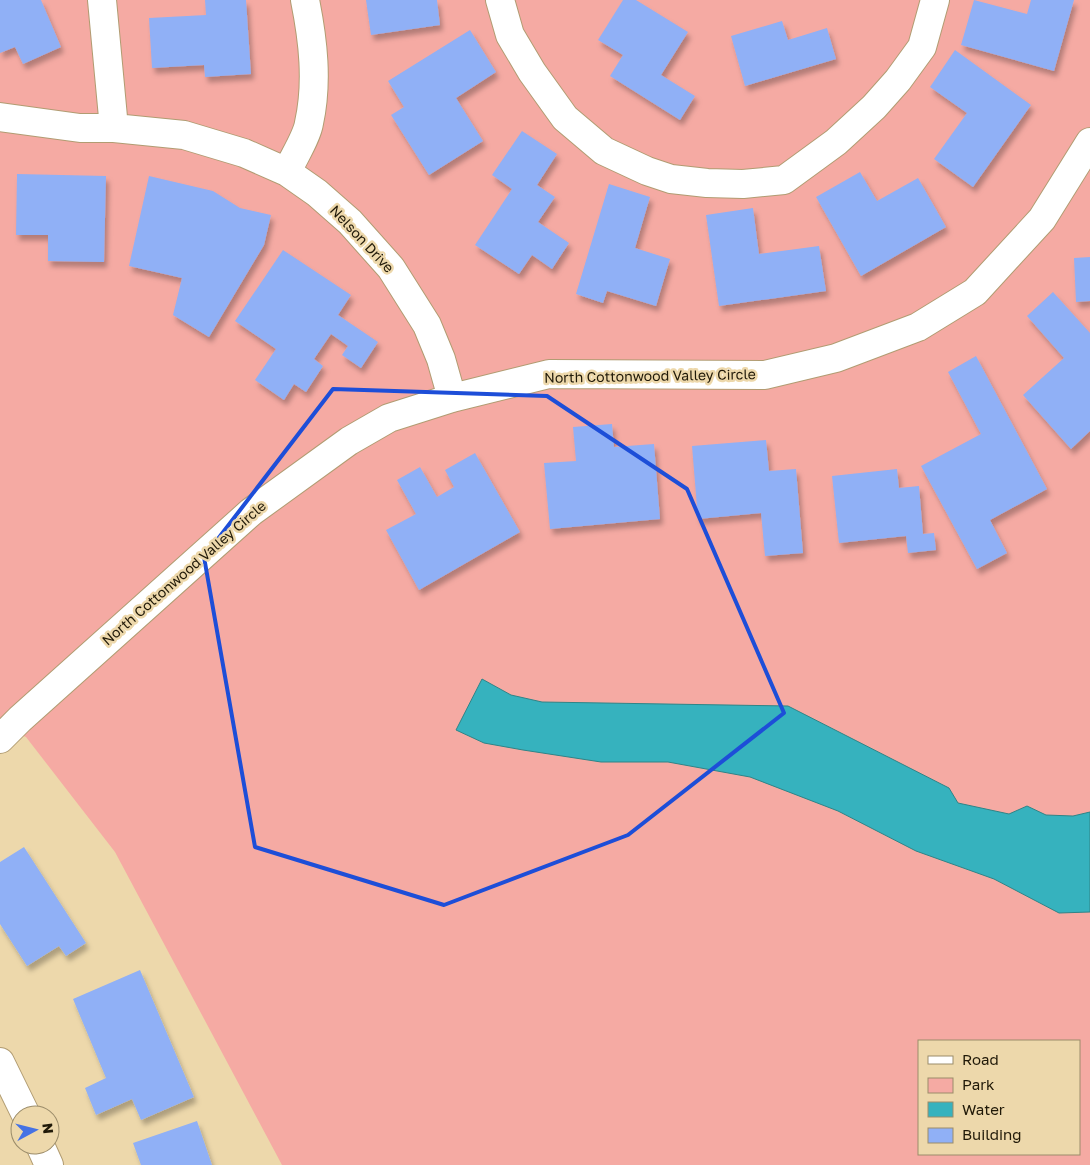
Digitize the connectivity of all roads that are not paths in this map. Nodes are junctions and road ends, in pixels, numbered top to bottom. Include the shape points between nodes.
1 (102, 0) edge
2 (305, 0) edge
3 (500, 0) edge
4 (935, 0) edge
5 (0, 117) edge
6 (114, 128) junction
7 (1089, 145) edge
8 (287, 172) junction
9 (452, 398) junction
10 (0, 739) edge
11 (0, 1062) edge
12 (21, 1105) edge

1 - 6 street
2 - 8 street via 311,32 313,90 309,124
3 - 4 street via 510,35 532,72 565,118 604,151 671,179 743,184 784,180 836,142 874,107 922,47
5 - 6 street, Nelson Drive via 80,128
6 - 8 street, Nelson Drive via 184,135 244,153
7 - 9 street, North Cottonwood Valley Circle via 1042,219 975,292 918,327 836,358 765,375 549,374
8 - 9 street, Nelson Drive via 350,222 391,268 427,324
9 - 10 street, North Cottonwood Valley Circle via 389,418 349,441 251,512
11 - 12 street

